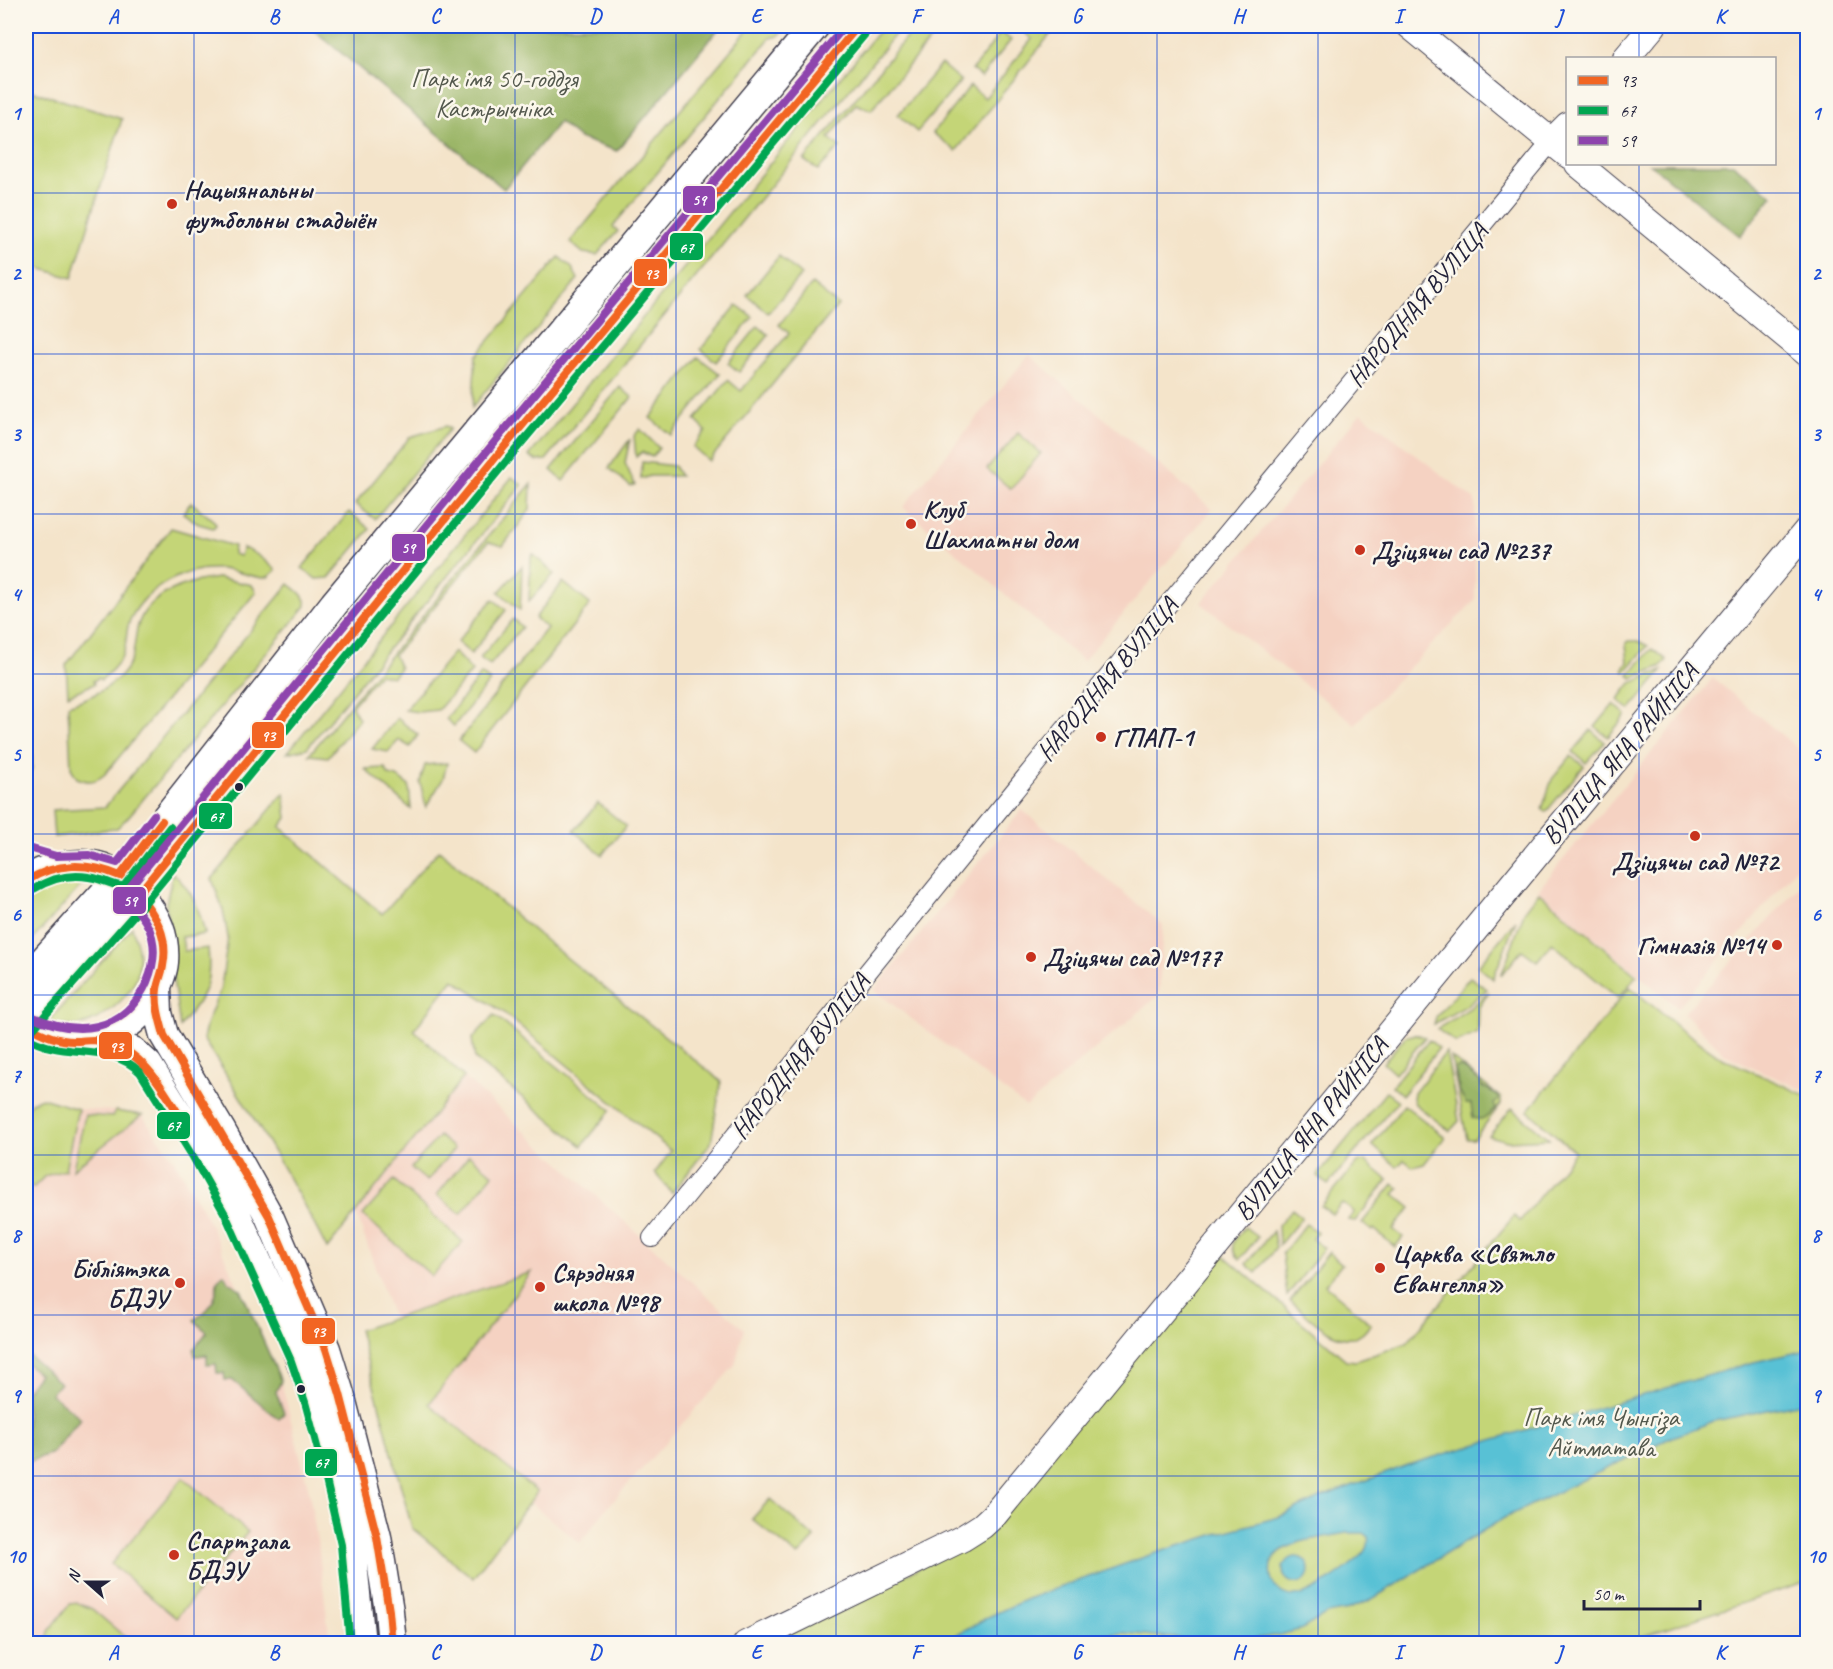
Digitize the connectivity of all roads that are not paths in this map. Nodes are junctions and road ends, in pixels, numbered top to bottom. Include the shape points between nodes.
1 (815, 26) edge
2 (858, 26) edge
3 (1410, 26) edge
4 (1653, 26) edge
5 (1627, 57) edge
6 (1562, 141) edge
7 (1579, 165) edge
8 (1808, 354) edge
9 (1808, 529) edge
10 (26, 858) edge
11 (55, 867) junction
12 (26, 880) edge
13 (129, 885) junction
14 (26, 980) edge
15 (157, 988) junction
16 (26, 1023) edge
17 (92, 1040) junction
18 (652, 1238) dead end
19 (361, 1644) edge
20 (392, 1644) edge
21 (746, 1644) edge

1 - 13 main road via 334,604
2 - 13 main road
3 - 6 street
4 - 5 street
6 - 18 street, НАРОДНАЯ ВУЛІЦА via 1035,765
7 - 8 street
9 - 21 street, ВУЛІЦА ЯНА РАЙНІСА via 995,1514 963,1538
10 - 11 main road
11 - 12 main road
11 - 13 main road via 88,865 105,869
13 - 14 main road
13 - 15 main road via 155,914 164,938 164,964
13 - 16 main road
15 - 17 main road via 131,1022
15 - 20 main road via 164,1035 269,1216 326,1349 377,1537
16 - 17 main road via 56,1039
17 - 19 main road via 133,1051 148,1065 234,1209 294,1343 315,1399 351,1543

